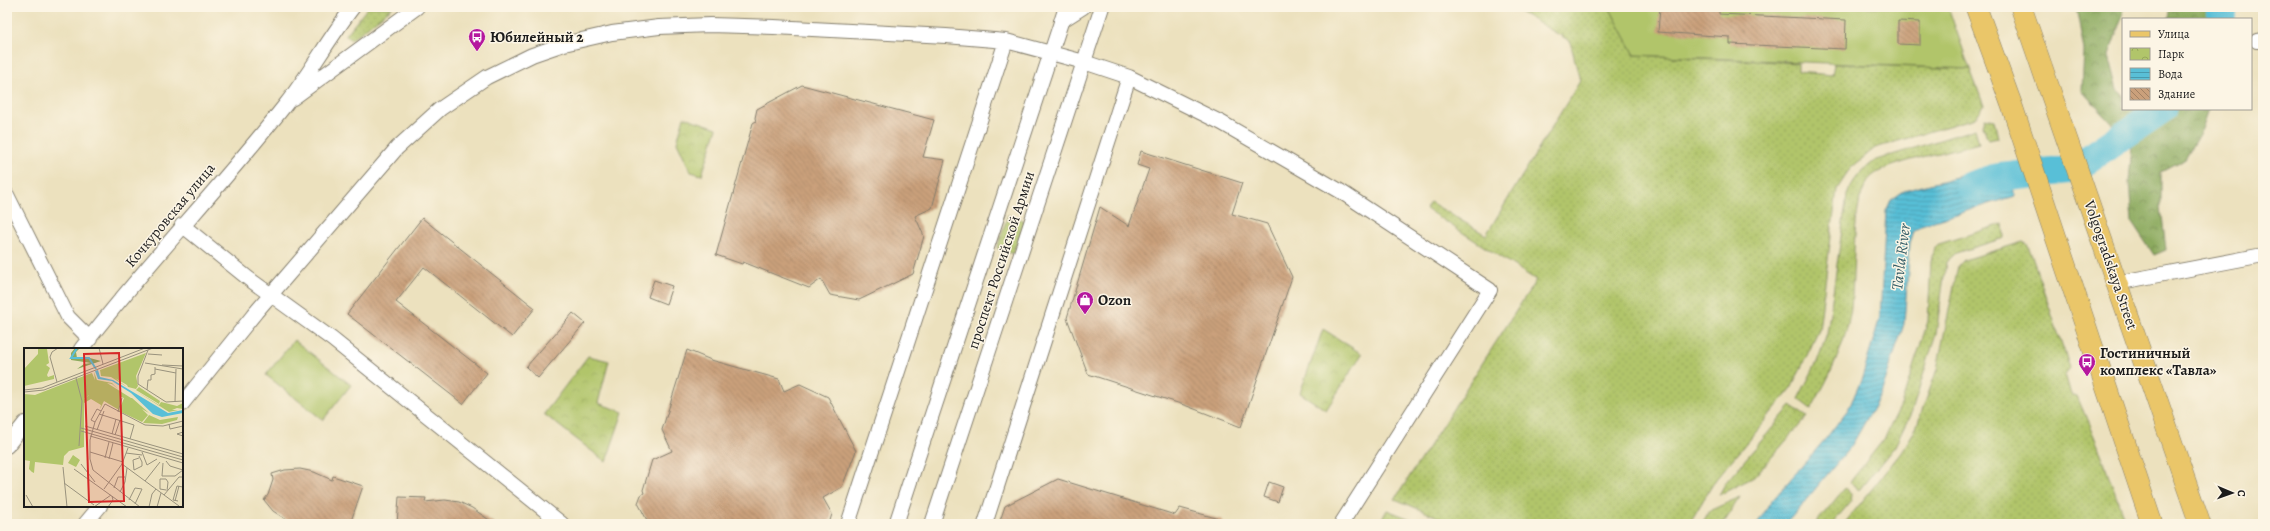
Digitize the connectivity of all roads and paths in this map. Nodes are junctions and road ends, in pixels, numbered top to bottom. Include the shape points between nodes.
1 (353, 7) edge
2 (417, 7) edge
3 (1066, 7) edge
4 (1083, 7) edge
5 (1976, 7) edge
6 (2022, 7) edge
7 (1101, 8) edge
8 (1061, 21) junction
9 (1006, 41) junction
10 (1051, 52) junction
11 (1084, 62) junction
12 (1130, 77) junction
13 (286, 103) junction
14 (7, 195) edge
15 (182, 225) junction
16 (2263, 255) edge
17 (2116, 282) junction
18 (271, 295) junction
19 (86, 344) edge
20 (183, 403) edge
21 (24, 424) edge
22 (7, 446) edge
23 (99, 507) edge
24 (86, 524) edge
25 (562, 524) edge
26 (848, 524) edge
27 (896, 524) edge
28 (932, 524) edge
29 (985, 524) edge
30 (1341, 524) edge
31 (2152, 524) edge
32 (2200, 524) edge

1 - 13 street, Кочкуровская улица
2 - 13 street, Кочкуровская улица
3 - 8 street, проспект Российской Армии
4 - 8 street
5 - 31 main road via 2012,106
6 - 17 main road, Volgogradskaya Street
7 - 11 street, проспект Российской Армии
8 - 10 street, проспект Российской Армии
9 - 10 street
9 - 18 street via 710,25 659,27 612,33 545,51 487,77 440,109 397,148
9 - 26 street
10 - 11 street
10 - 27 street, проспект Российской Армии
11 - 12 street
11 - 28 street, проспект Российской Армии
12 - 29 street
12 - 30 street via 1222,123 1340,192 1490,290
13 - 15 street, Кочкуровская улица
14 - 19 street via 68,317
15 - 18 street
15 - 19 street, Кочкуровская улица
16 - 17 street
17 - 32 main road, Volgogradskaya Street
18 - 20 street
18 - 25 street via 332,339
21 - 22 street
23 - 24 street

